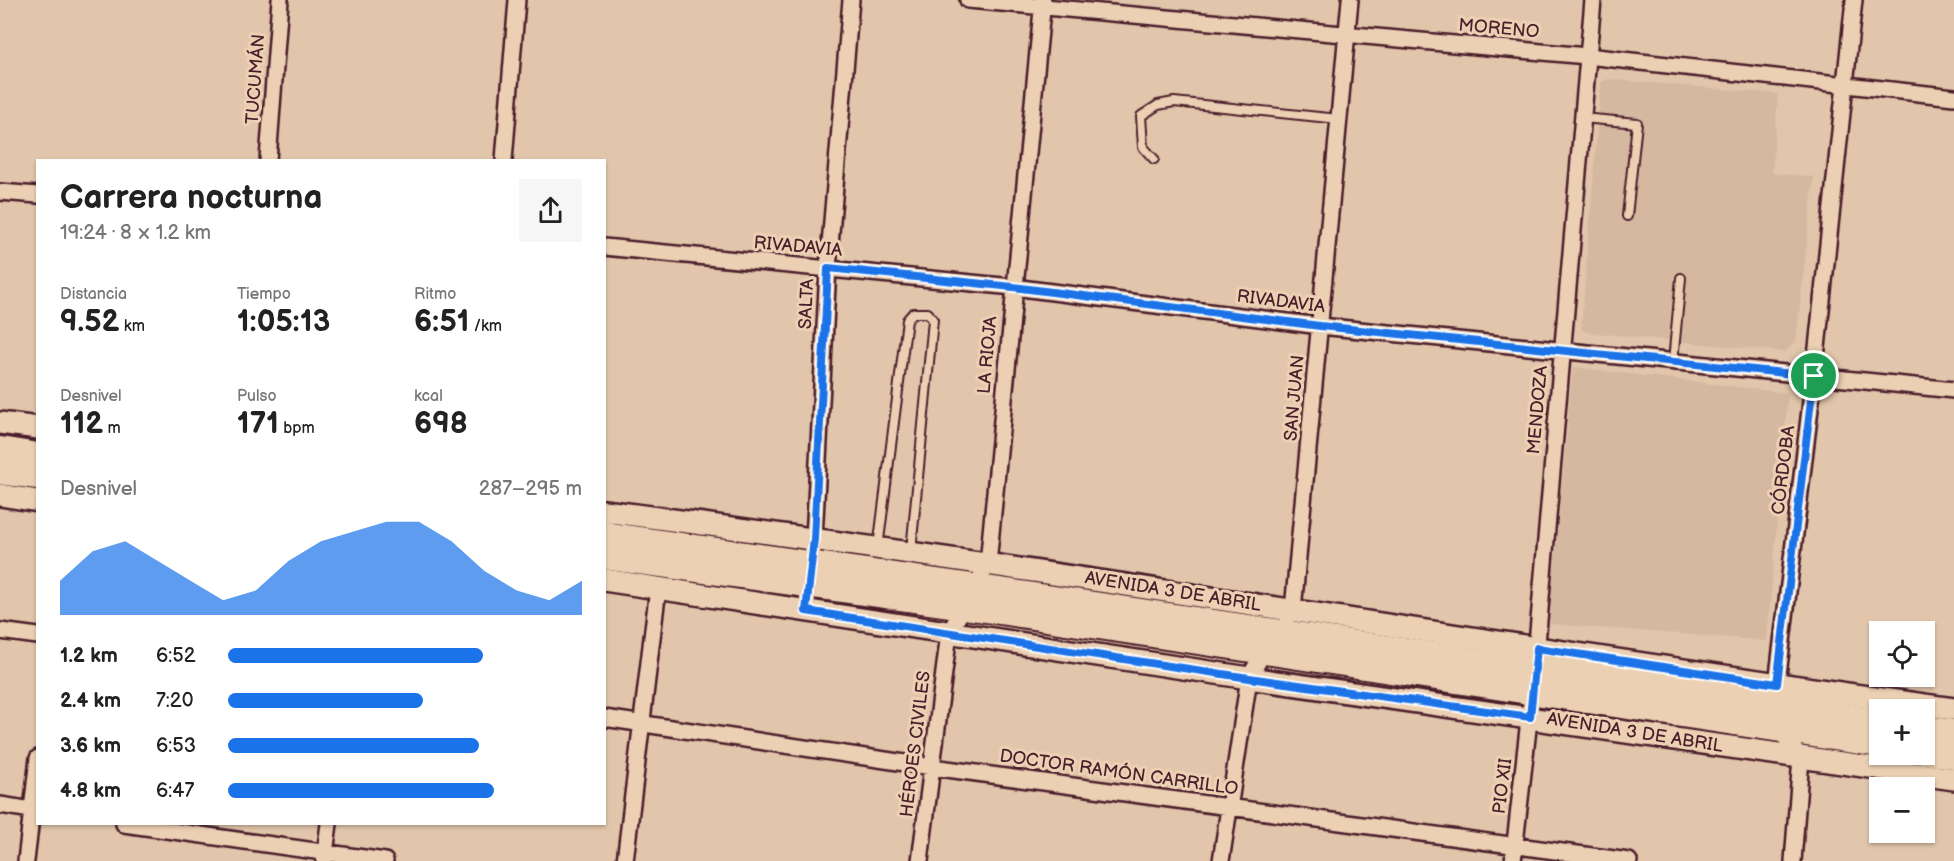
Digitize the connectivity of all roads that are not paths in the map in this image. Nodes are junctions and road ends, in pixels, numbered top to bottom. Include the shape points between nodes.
1 (280, 0) edge
2 (517, 0) edge
3 (851, 0) edge
4 (968, 0) edge
5 (1350, 0) edge
6 (1593, 0) edge
7 (1854, 0) edge
8 (1043, 3) edge
9 (1347, 34) junction
10 (1587, 56) junction
11 (1845, 86) junction
12 (1954, 97) edge
13 (1582, 118) junction
14 (1339, 119) junction
15 (268, 159) edge
16 (504, 159) edge
17 (1154, 159) dead end
18 (0, 192) edge
19 (36, 195) edge
20 (1628, 216) dead end
21 (606, 247) edge
22 (828, 268) junction
23 (1681, 278) dead end
24 (1013, 287) junction
25 (1320, 326) junction
26 (1562, 349) junction
27 (1673, 361) junction
28 (1814, 376) junction
29 (1954, 390) edge
30 (0, 423) edge
31 (36, 429) edge
32 (0, 450) edge
33 (36, 456) edge
34 (0, 471) edge
35 (36, 477) edge
36 (0, 495) edge
37 (36, 501) edge
38 (606, 511) edge
39 (606, 527) edge
40 (606, 535) edge
41 (814, 539) junction
42 (878, 548) junction
43 (911, 552) junction
44 (606, 556) edge
45 (720, 562) junction
46 (988, 564) junction
47 (606, 568) edge
48 (810, 575) junction
49 (606, 580) edge
50 (658, 588) junction
51 (968, 597) junction
52 (1293, 610) junction
53 (806, 611) junction
54 (0, 631) edge
55 (949, 633) junction
56 (36, 636) edge
57 (1268, 643) junction
58 (1249, 678) junction
59 (1533, 682) junction
60 (1776, 708) junction
61 (1954, 709) edge
62 (606, 718) edge
63 (1869, 721) edge
64 (643, 724) junction
65 (1935, 730) edge
66 (1954, 733) edge
67 (1869, 740) edge
68 (1935, 752) edge
69 (1954, 755) edge
70 (1801, 758) junction
71 (932, 767) junction
72 (1954, 779) edge
73 (36, 793) edge
74 (0, 805) edge
75 (1229, 806) junction
76 (35, 811) edge
77 (130, 825) edge
78 (329, 825) edge
79 (1515, 845) junction
80 (325, 857) edge
81 (26, 861) edge
82 (385, 861) edge
83 (625, 861) edge
84 (920, 861) edge
85 (1221, 861) edge
86 (1513, 861) edge
87 (1629, 861) edge
88 (1792, 861) edge

1 - 15 street, TUCUMÁN
2 - 16 street
3 - 22 street, SALTA
4 - 8 street, MORENO
5 - 9 street, SAN JUAN
6 - 10 street, MENDOZA
7 - 11 street, CÓRDOBA
8 - 9 street, MORENO
8 - 24 street, LA RIOJA
9 - 10 street, MORENO
9 - 14 street, SAN JUAN
10 - 11 street, MORENO
10 - 13 street, MENDOZA
11 - 12 street, MORENO
11 - 28 street, CÓRDOBA
13 - 20 lane via 1637,123
13 - 26 street, MENDOZA
14 - 17 lane via 1174,102 1158,105 1141,116 1143,147
14 - 25 street, SAN JUAN
18 - 19 street
21 - 22 street, RIVADAVIA
22 - 24 street, RIVADAVIA
22 - 41 street, SALTA
23 - 27 lane
24 - 25 street, RIVADAVIA
24 - 46 street, LA RIOJA
25 - 26 street, RIVADAVIA
25 - 52 street, SAN JUAN
26 - 27 street, RIVADAVIA
26 - 59 street, MENDOZA
27 - 28 street, RIVADAVIA
28 - 29 street, RIVADAVIA
28 - 60 street, CÓRDOBA
30 - 31 main road
32 - 33 highway
34 - 35 highway
36 - 37 main road
38 - 41 main road, AVENIDA 3 DE ABRIL
39 - 45 highway
40 - 45 highway, AVENIDA 3 DE ABRIL
41 - 42 main road, AVENIDA 3 DE ABRIL
41 - 48 street, SALTA
42 - 43 main road, AVENIDA 3 DE ABRIL
42 - 43 lane via 907,320 913,313 928,313 933,320
43 - 46 main road, AVENIDA 3 DE ABRIL
44 - 45 highway, AVENIDA 3 DE ABRIL
45 - 47 highway
45 - 48 highway, AVENIDA 3 DE ABRIL
46 - 51 street, LA RIOJA
46 - 52 main road, AVENIDA 3 DE ABRIL
48 - 51 highway, AVENIDA 3 DE ABRIL
48 - 53 street, SALTA
49 - 50 main road, AVENIDA 3 DE ABRIL
50 - 53 main road, AVENIDA 3 DE ABRIL
50 - 64 street
51 - 55 street, LA RIOJA
51 - 57 highway, AVENIDA 3 DE ABRIL
52 - 57 street
52 - 59 main road, AVENIDA 3 DE ABRIL
53 - 55 main road, AVENIDA 3 DE ABRIL
54 - 56 street
55 - 58 main road, AVENIDA 3 DE ABRIL
55 - 71 street, HÉROES CIVILES
57 - 58 street
57 - 59 highway, AVENIDA 3 DE ABRIL
58 - 59 main road, AVENIDA 3 DE ABRIL
58 - 75 street
59 - 60 highway, AVENIDA 3 DE ABRIL
59 - 60 main road, AVENIDA 3 DE ABRIL
59 - 70 main road, AVENIDA 3 DE ABRIL
59 - 79 street, PIO XII
60 - 61 main road, AVENIDA 3 DE ABRIL
60 - 63 highway, AVENIDA 3 DE ABRIL
60 - 67 highway, AVENIDA 3 DE ABRIL
60 - 70 street
62 - 64 street, DOCTOR RAMÓN CARRILLO
64 - 71 street, DOCTOR RAMÓN CARRILLO
64 - 83 street
65 - 66 highway
68 - 69 highway
70 - 72 main road, AVENIDA 3 DE ABRIL
70 - 88 street
71 - 75 street, DOCTOR RAMÓN CARRILLO
71 - 84 street, HÉROES CIVILES
73 - 76 street
74 - 76 street
75 - 79 street, DOCTOR RAMÓN CARRILLO
75 - 85 street
76 - 81 street
77 - 80 street
78 - 80 street
79 - 86 street, PIO XII
79 - 87 street, DOCTOR RAMÓN CARRILLO
80 - 82 street

